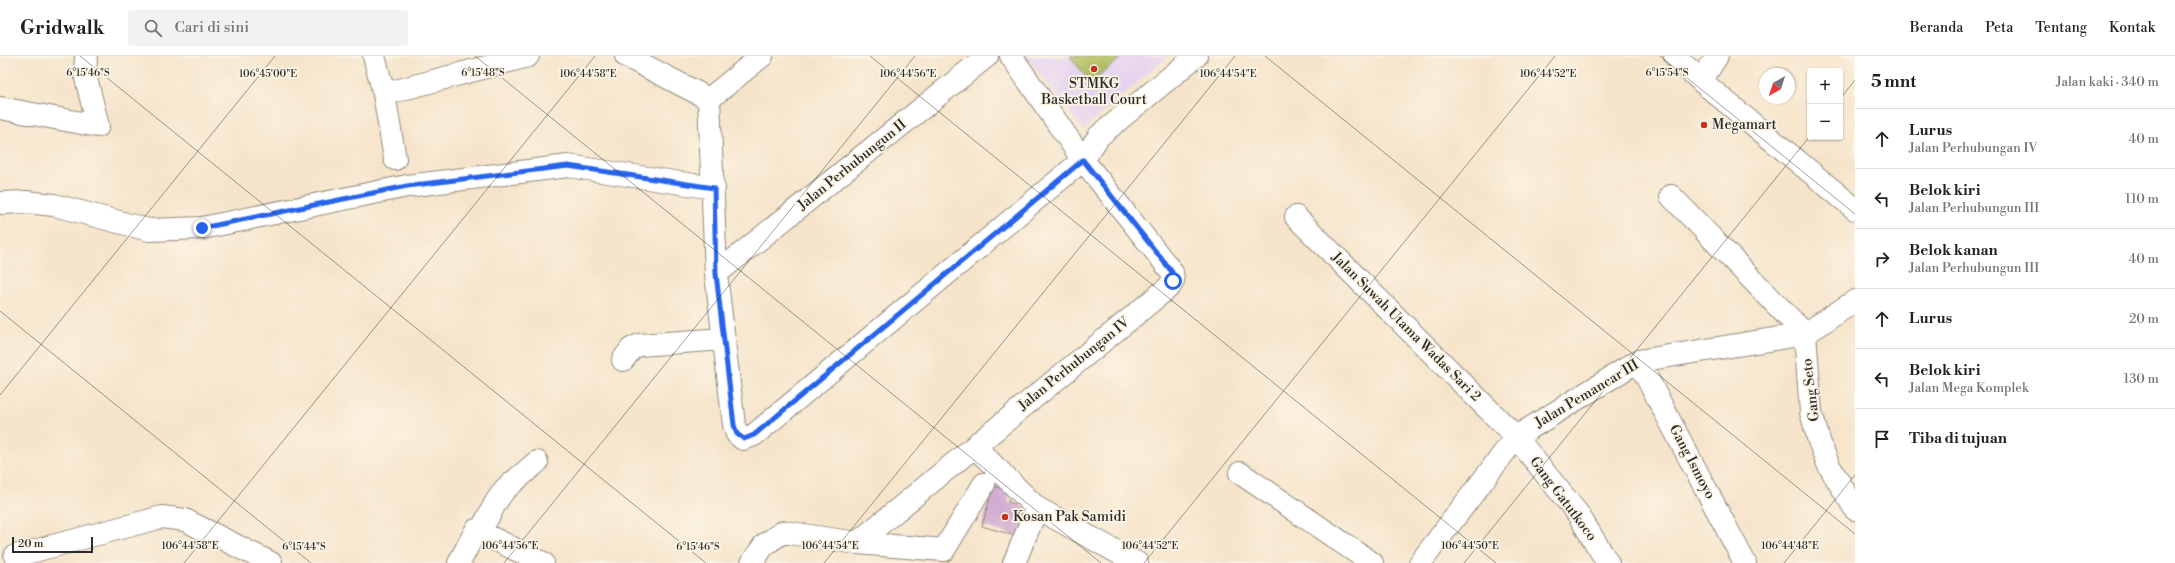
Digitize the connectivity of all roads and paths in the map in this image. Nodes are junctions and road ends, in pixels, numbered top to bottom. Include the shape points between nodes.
1 (374, 56) edge
2 (528, 56) edge
3 (762, 56) edge
4 (987, 56) edge
5 (1011, 56) edge
6 (1196, 56) edge
7 (1675, 56) edge
8 (1717, 56) edge
9 (84, 57) edge
10 (636, 58) edge
11 (1701, 81) junction
12 (384, 94) junction
13 (709, 99) junction
14 (0, 108) edge
15 (395, 159) dead end
16 (1083, 160) junction
17 (714, 188) junction
18 (1671, 196) dead end
19 (1852, 201) edge
20 (0, 203) edge
21 (1296, 217) dead end
22 (716, 274) junction
23 (1855, 301) edge
24 (1805, 334) junction
25 (724, 339) junction
26 (623, 360) dead end
27 (1638, 361) junction
28 (1516, 437) junction
29 (979, 442) junction
30 (537, 462) dead end
31 (1240, 474) dead end
32 (984, 484) dead end
33 (1037, 508) junction
34 (1855, 509) edge
35 (477, 532) junction
36 (857, 543) junction
37 (15, 556) dead end
38 (1423, 562) edge
39 (271, 563) edge
40 (459, 563) edge
41 (543, 563) edge
42 (752, 563) edge
43 (1014, 563) edge
44 (1137, 563) edge
45 (1372, 563) edge
46 (1608, 563) edge
47 (1745, 563) edge

1 - 12 street
2 - 12 street
3 - 13 street
4 - 22 street, Jalan Perhubungun II
5 - 16 street
6 - 16 street via 1099,136
7 - 11 street
8 - 11 street
9 - 14 street via 85,74 98,126
10 - 13 street
11 - 19 street
12 - 15 street
13 - 17 street
16 - 25 street via 754,435 746,439 740,437 734,425
16 - 29 street, Jalan Perhubungan IV via 1172,272 1173,281
17 - 20 street via 568,166 407,186 202,228 149,230 54,205
17 - 22 street
18 - 24 street
21 - 28 street, Jalan Suwah Utama Wadas Sari 2
22 - 25 street
23 - 24 street, Jalan Pemancar III
24 - 27 street, Jalan Pemancar III
24 - 34 street, Gang Seto via 1811,412 1819,441 1828,464
25 - 26 street via 639,345 631,349
27 - 28 street, Jalan Pemancar III
27 - 47 street, Gang Ismoyo
28 - 38 street, Jalan Pemancar III
28 - 46 street, Gang Gatutkoco via 1578,514
29 - 33 street via 982,454
29 - 36 street, Jalan Perhubungan IV
30 - 35 street via 505,490
31 - 45 street
32 - 36 street via 944,550
33 - 43 street
33 - 44 street
35 - 40 street
35 - 41 street
36 - 42 street via 782,532 764,545
37 - 39 street via 162,517 174,517 185,520

